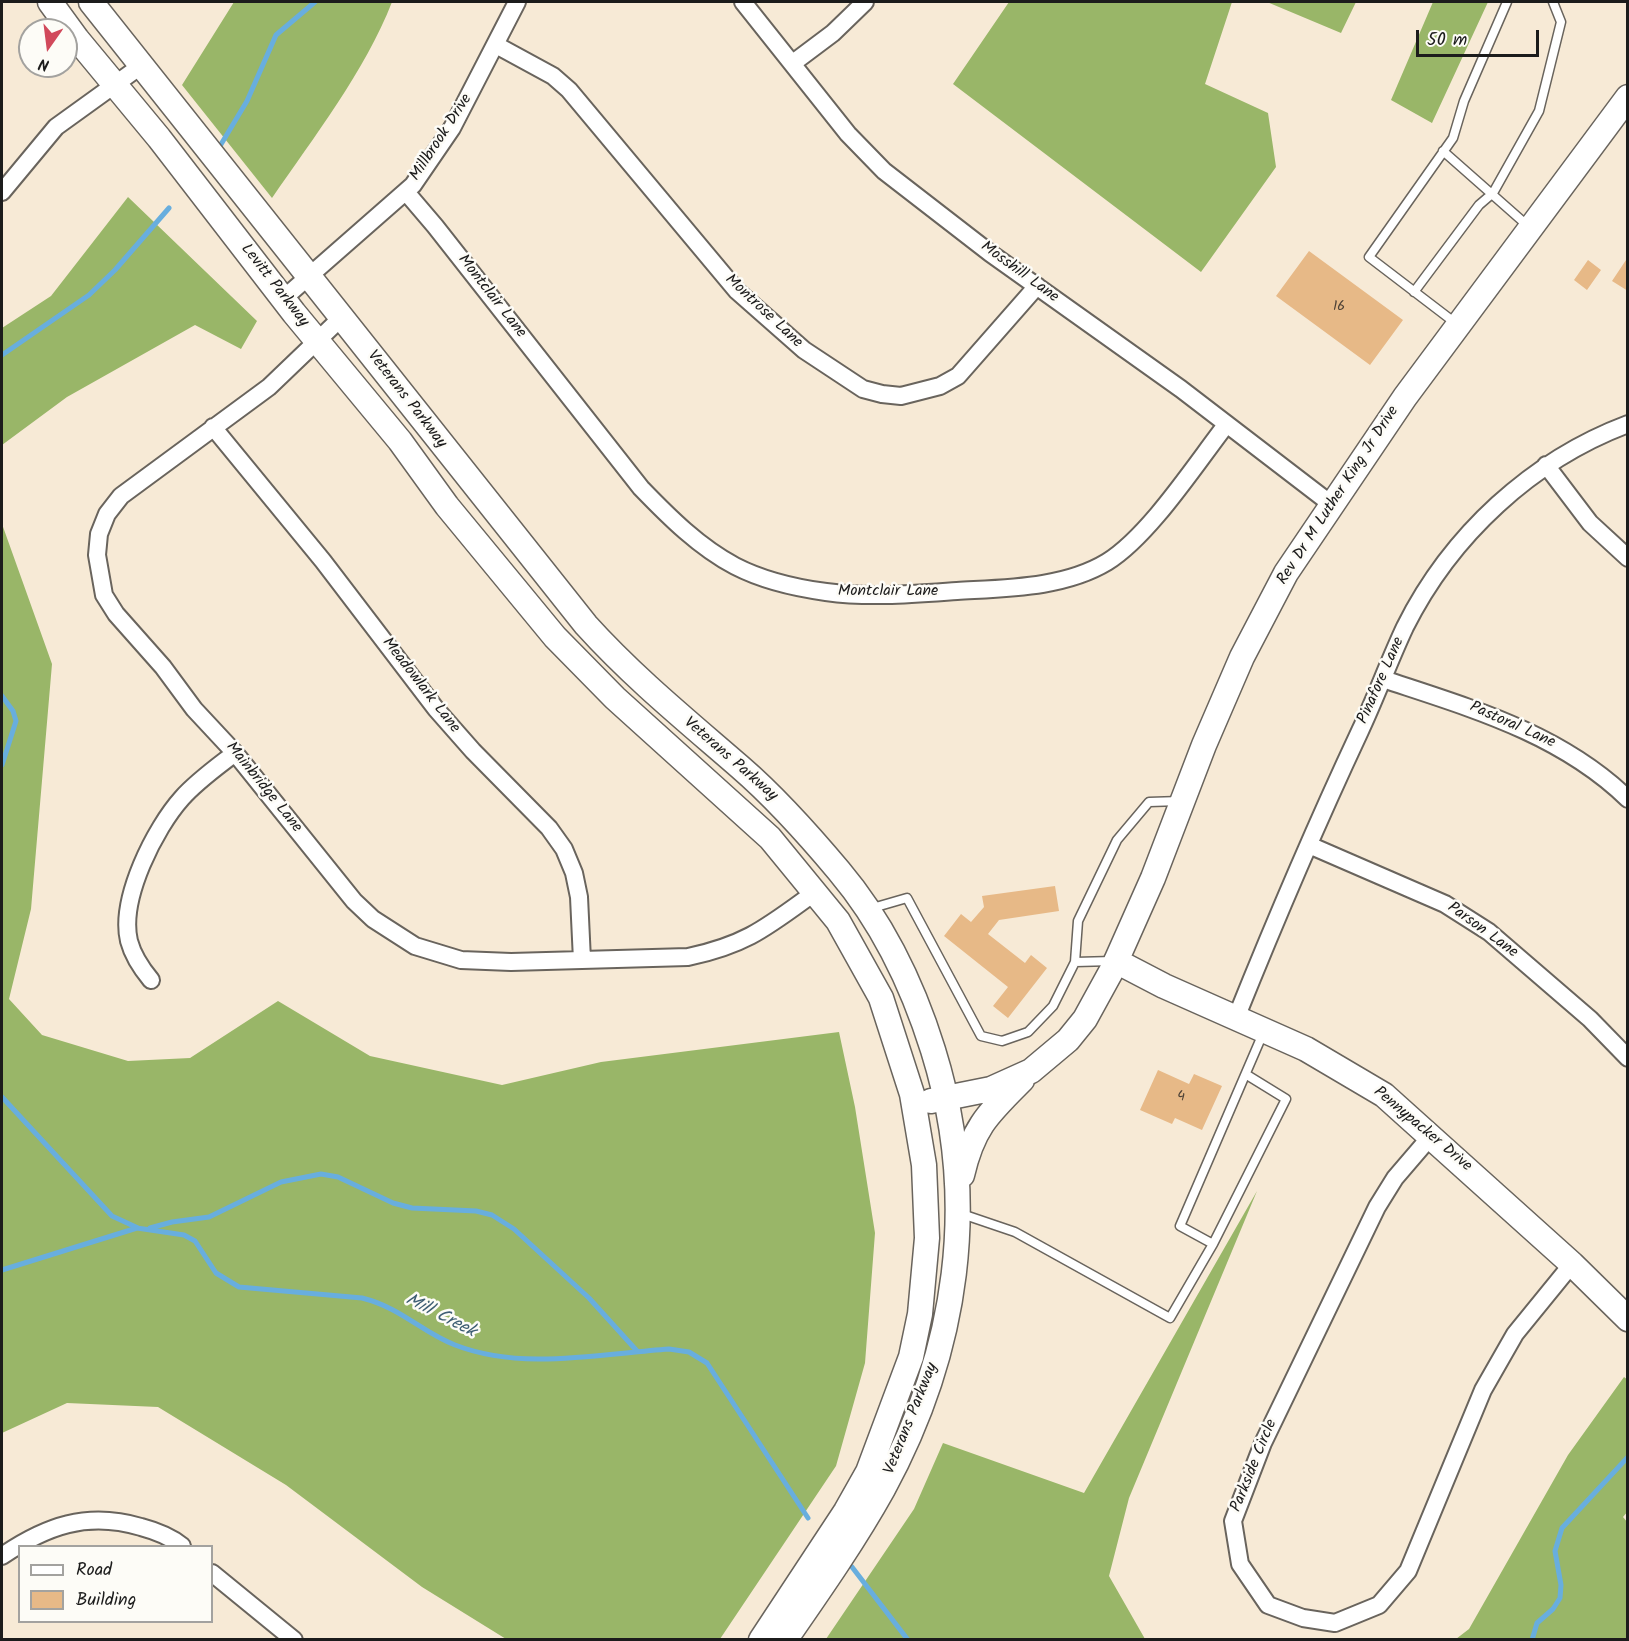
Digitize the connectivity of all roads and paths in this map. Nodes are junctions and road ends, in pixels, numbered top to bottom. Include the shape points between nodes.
1 (50, 2) edge
2 (91, 2) edge
3 (517, 2) edge
4 (743, 2) edge
5 (865, 2) edge
6 (1508, 2) edge
7 (1553, 2) edge
8 (496, 45) junction
9 (793, 63) junction
10 (142, 65) junction
11 (116, 85) junction
12 (1625, 104) edge
13 (1443, 151) junction
14 (2, 192) edge
15 (406, 192) junction
16 (1493, 193) junction
17 (1530, 227) junction
18 (308, 276) junction
19 (1036, 286) junction
20 (1414, 292) junction
21 (283, 299) junction
22 (341, 318) junction
23 (1458, 325) junction
24 (318, 342) junction
25 (1628, 424) edge
26 (1226, 425) junction
27 (213, 428) junction
28 (1546, 465) junction
29 (1331, 504) junction
30 (1628, 558) edge
31 (1383, 679) junction
32 (235, 753) junction
33 (1628, 799) edge
34 (1183, 801) junction
35 (1309, 844) junction
36 (814, 893) junction
37 (867, 910) junction
38 (582, 960) junction
39 (1116, 961) junction
40 (1075, 962) junction
41 (151, 981) dead end
42 (1236, 1018) junction
43 (1265, 1030) junction
44 (1628, 1058) edge
45 (1031, 1071) junction
46 (1247, 1076) junction
47 (946, 1096) junction
48 (915, 1107) junction
49 (1431, 1136) junction
50 (958, 1204) junction
51 (1213, 1244) junction
52 (1572, 1264) junction
53 (1628, 1319) edge
54 (180, 1545) edge
55 (2, 1556) edge
56 (213, 1574) edge
57 (294, 1640) edge
58 (761, 1640) edge
59 (785, 1640) edge

1 - 11 main road
2 - 10 main road, Veterans Parkway
3 - 8 street, Millbrook Drive
4 - 9 street, Mosshill Lane
5 - 9 street
6 - 13 lane via 1464,101 1453,138
7 - 16 lane via 1561,22 1539,111
8 - 15 street, Millbrook Drive via 452,128
8 - 19 street, Montrose Lane via 554,76 569,90 737,291 804,350 863,388 902,396 940,386 958,376
9 - 19 street, Mosshill Lane via 848,134 884,171
10 - 11 street
10 - 18 main road, Veterans Parkway
11 - 14 street via 56,127
11 - 21 main road, Levitt Parkway
12 - 17 main road, Rev Dr M Luther King Jr Drive
13 - 16 lane
13 - 20 lane via 1369,257
15 - 18 street, Millbrook Drive
15 - 26 street, Montclair Lane via 641,488 677,524 715,553 735,566 778,581 826,592 878,595 981,590 1070,578 1109,561 1152,521
16 - 17 lane
16 - 20 lane via 1479,205
17 - 23 main road, Rev Dr M Luther King Jr Drive
18 - 21 street, Millbrook Drive
18 - 22 main road, Veterans Parkway
19 - 26 street, Mosshill Lane
20 - 23 lane
21 - 24 main road, Levitt Parkway
22 - 24 street, Mainbridge Lane
22 - 37 main road, Veterans Parkway via 586,625 670,708 783,807 839,870
23 - 29 main road, Rev Dr M Luther King Jr Drive
24 - 27 street, Mainbridge Lane via 269,387
24 - 36 main road, Veterans Parkway via 555,637 615,698 762,830
25 - 28 street, Pinafore Lane via 1574,447
26 - 29 street, Mosshill Lane
27 - 32 street, Mainbridge Lane via 121,496 107,514 99,534 97,555 104,595 116,614
27 - 38 street, Meadowlark Lane via 436,709 549,828 564,849 579,897
28 - 30 street via 1590,523
28 - 31 street, Pinafore Lane via 1490,513 1449,557 1419,602
29 - 34 main road, Rev Dr M Luther King Jr Drive via 1286,573 1242,657
31 - 33 street, Pastoral Lane via 1468,706 1537,735 1583,762
31 - 35 street, Pinafore Lane
32 - 38 street, Mainbridge Lane via 354,901 393,934 415,946 461,960
32 - 41 street via 182,798 160,829 135,885 127,923 128,939
34 - 39 main road, Rev Dr M Luther King Jr Drive
34 - 40 lane via 1149,802 1117,840 1078,921
35 - 42 street, Pinafore Lane
35 - 44 street, Parson Lane via 1445,903 1489,932 1590,1019
36 - 38 street, Mainbridge Lane via 745,941 719,950 688,957
36 - 48 main road, Veterans Parkway via 838,921 881,998
37 - 40 lane via 907,898 981,1036 1002,1041 1028,1032 1053,1006
37 - 47 main road, Veterans Parkway via 910,987
39 - 40 lane
39 - 42 main road, Pennypacker Drive
39 - 45 main road, Rev Dr M Luther King Jr Drive via 1085,1019 1068,1040
42 - 43 main road, Pennypacker Drive
43 - 46 lane
43 - 49 main road, Pennypacker Drive via 1359,1079
45 - 47 main road, Rev Dr M Luther King Jr Drive via 991,1089
45 - 50 main road via 978,1127 968,1149
46 - 51 lane via 1180,1226
46 - 51 lane via 1286,1099
47 - 48 main road, Rev Dr M Luther King Jr Drive
47 - 50 main road, Veterans Parkway
48 - 58 main road, Veterans Parkway via 924,1166 927,1238 920,1314 911,1357 868,1472
49 - 52 main road, Pennypacker Drive
49 - 52 street, Parkside Circle via 1395,1178 1377,1207 1263,1443 1233,1521 1240,1564 1268,1605 1303,1618 1335,1623 1379,1605 1408,1570 1493,1371 1515,1334
50 - 51 lane via 1170,1318
50 - 59 main road, Veterans Parkway via 951,1298 935,1365 908,1436 883,1489
52 - 53 main road, Pennypacker Drive
54 - 55 street via 157,1532 119,1521 99,1520 60,1525 24,1540
56 - 57 street

